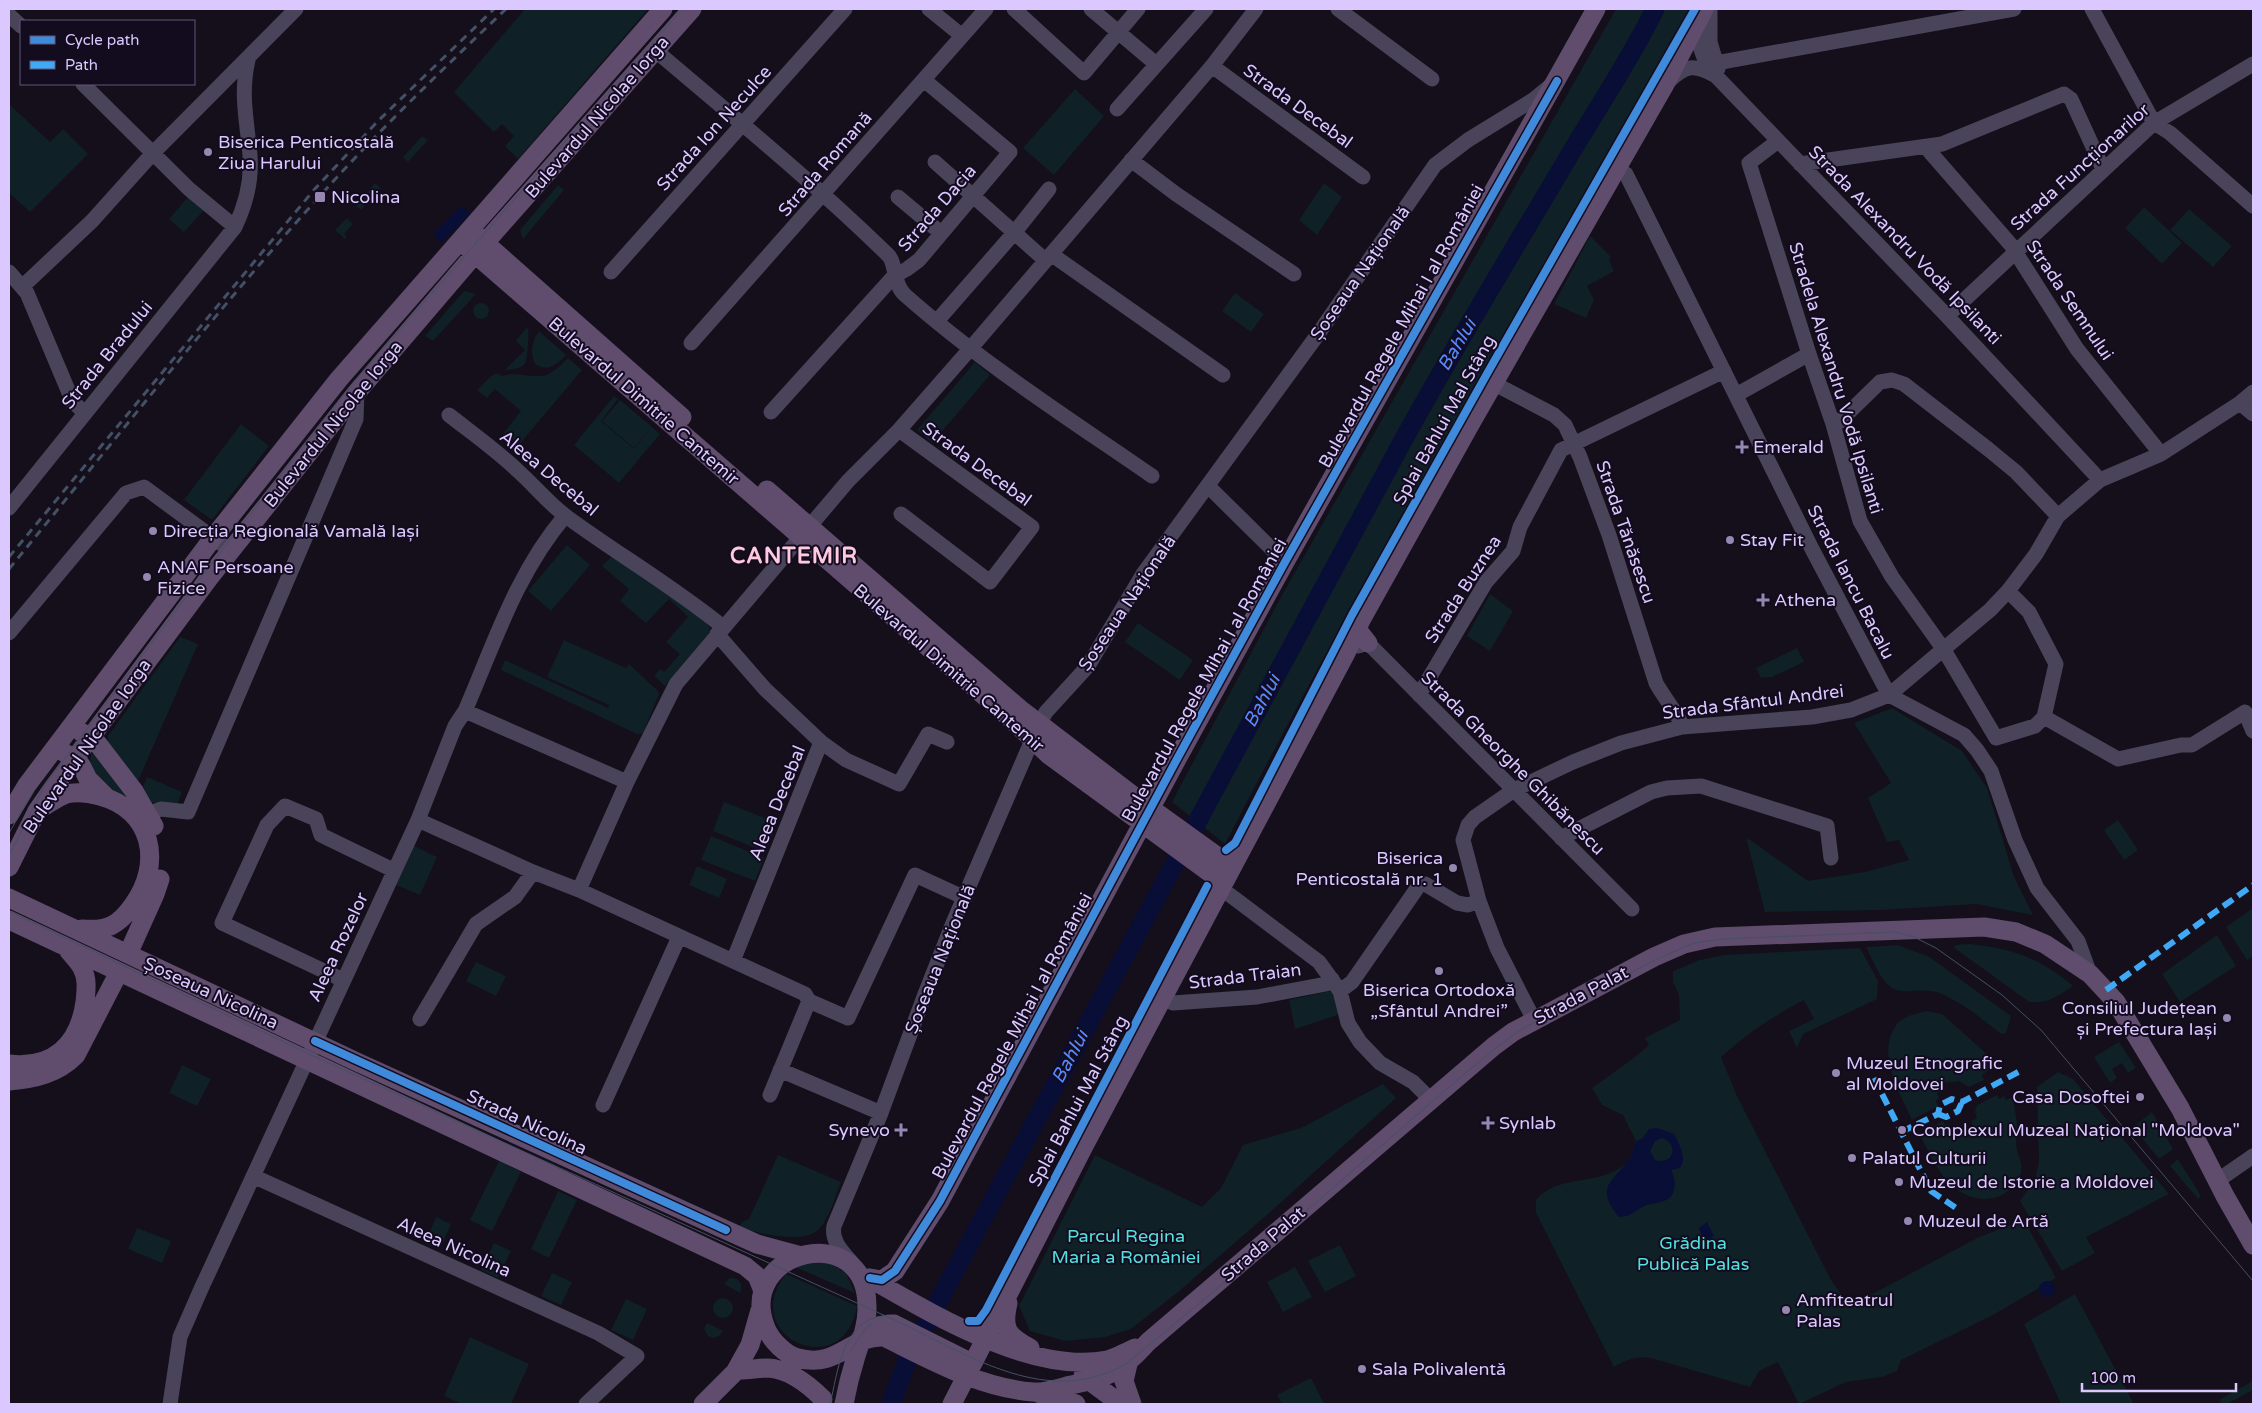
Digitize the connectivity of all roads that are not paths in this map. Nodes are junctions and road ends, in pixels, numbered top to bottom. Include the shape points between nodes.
1 (296, 9) edge
2 (663, 9) edge
3 (692, 9) edge
4 (845, 9) edge
5 (929, 9) edge
6 (986, 9) edge
7 (1014, 9) edge
8 (1091, 9) edge
9 (1138, 9) edge
10 (1206, 9) edge
11 (1256, 9) edge
12 (1338, 9) edge
13 (1596, 9) edge
14 (1704, 9) edge
15 (1710, 9) edge
16 (2014, 9) edge
17 (2092, 9) edge
18 (9, 15) edge
19 (1951, 15) edge
20 (20, 25) edge
21 (1694, 30) junction
22 (1119, 32) junction
23 (961, 36) junction
24 (656, 51) junction
25 (248, 60) junction
26 (1156, 64) junction
27 (2253, 64) edge
28 (1212, 66) junction
29 (1718, 74) junction
30 (1432, 79) dead end
31 (924, 80) junction
32 (1557, 80) junction
33 (84, 85) edge
34 (1664, 86) junction
35 (1117, 109) dead end
36 (2154, 123) junction
37 (742, 124) junction
38 (1778, 141) junction
39 (1929, 146) junction
40 (153, 153) junction
41 (1131, 160) junction
42 (935, 162) dead end
43 (1800, 164) junction
44 (1617, 169) junction
45 (2103, 169) junction
46 (1362, 177) dead end
47 (1050, 189) dead end
48 (823, 194) junction
49 (973, 196) junction
50 (898, 197) dead end
51 (2253, 206) edge
52 (236, 227) junction
53 (941, 233) junction
54 (1014, 233) junction
55 (466, 235) junction
56 (480, 249) junction
57 (2016, 252) junction
58 (1048, 257) junction
59 (9, 272) edge
60 (611, 272) dead end
61 (1294, 274) dead end
62 (894, 276) junction
63 (23, 286) junction
64 (1947, 316) junction
65 (937, 320) junction
66 (691, 343) dead end
67 (970, 349) junction
68 (1809, 354) junction
69 (1724, 371) junction
70 (1223, 375) dead end
71 (1493, 383) junction
72 (356, 392) junction
73 (2253, 392) edge
74 (1736, 395) junction
75 (2240, 403) junction
76 (84, 412) junction
77 (771, 412) dead end
78 (2253, 414) edge
79 (449, 415) dead end
80 (1833, 424) junction
81 (899, 430) junction
82 (1574, 442) junction
83 (2161, 454) junction
84 (1152, 476) dead end
85 (2100, 480) junction
86 (1208, 486) junction
87 (9, 508) edge
88 (901, 514) dead end
89 (565, 516) junction
90 (2058, 516) junction
91 (805, 532) junction
92 (213, 538) junction
93 (231, 551) junction
94 (1285, 562) junction
95 (2008, 591) junction
96 (720, 631) junction
97 (9, 633) edge
98 (1362, 636) junction
99 (1944, 650) junction
100 (1419, 694) junction
101 (1889, 695) junction
102 (465, 711) junction
103 (2044, 717) junction
104 (77, 719) junction
105 (1682, 727) junction
106 (1035, 731) junction
107 (2253, 731) edge
108 (90, 738) junction
109 (1996, 738) junction
110 (822, 742) junction
111 (947, 742) dead end
112 (57, 746) junction
113 (1976, 750) junction
114 (74, 760) junction
115 (627, 782) junction
116 (1514, 790) junction
117 (108, 798) junction
118 (37, 812) junction
119 (148, 814) junction
120 (9, 815) edge
121 (418, 820) junction
122 (1154, 821) junction
123 (1561, 838) junction
124 (1832, 858) dead end
125 (9, 867) edge
126 (156, 867) junction
127 (393, 870) junction
128 (533, 872) junction
129 (1221, 873) junction
130 (579, 890) junction
131 (9, 898) edge
132 (965, 898) junction
133 (1480, 901) junction
134 (1632, 909) dead end
135 (9, 920) edge
136 (73, 928) junction
137 (680, 937) junction
138 (66, 947) junction
139 (128, 954) junction
140 (733, 961) junction
141 (119, 972) junction
142 (2090, 974) junction
143 (343, 980) junction
144 (1341, 984) junction
145 (1163, 998) junction
146 (809, 1001) junction
147 (420, 1019) dead end
148 (1534, 1020) junction
149 (294, 1032) joint
150 (315, 1041) junction
151 (285, 1050) joint
152 (69, 1053) junction
153 (307, 1061) junction
154 (9, 1064) edge
155 (780, 1070) junction
156 (9, 1081) edge
157 (770, 1095) dead end
158 (1431, 1100) junction
159 (603, 1105) dead end
160 (881, 1113) junction
161 (2253, 1156) edge
162 (253, 1176) junction
163 (2217, 1181) junction
164 (2253, 1245) edge
165 (801, 1256) junction
166 (860, 1271) junction
167 (1011, 1290) junction
168 (762, 1300) junction
169 (986, 1338) junction
170 (862, 1339) junction
171 (1148, 1342) junction
172 (799, 1358) junction
173 (1056, 1361) junction
174 (1128, 1364) junction
175 (969, 1369) junction
176 (738, 1371) junction
177 (1092, 1382) junction
178 (1034, 1392) junction
179 (823, 1403) edge
180 (170, 1404) edge
181 (586, 1404) edge
182 (703, 1404) edge
183 (844, 1404) edge
184 (952, 1404) edge
185 (1076, 1404) edge
186 (1124, 1404) edge
187 (1132, 1404) edge

1 - 25 street
2 - 55 main road, Bulevardul Nicolae Iorga
3 - 24 main road, Bulevardul Nicolae Iorga
4 - 37 street, Strada Ion Neculce
5 - 23 street
6 - 23 street, Strada Romană
7 - 22 street via 1084,73
8 - 22 street
9 - 22 street
10 - 26 street
11 - 28 street, Strada Decebal
12 - 30 street
13 - 32 main road, Șoseaua Națională
14 - 21 main road
15 - 29 street via 1710,42
16 - 19 street
17 - 36 street
18 - 20 street
19 - 29 street
21 - 29 street, Strada Alexandru Vodă Ipsilanti via 1707,66
21 - 34 main road
22 - 26 street
23 - 31 street, Strada Romană
24 - 37 street
24 - 56 main road, Bulevardul Nicolae Iorga
25 - 40 street
25 - 52 street, Strada Bradului via 243,97 250,157 248,189
26 - 35 street
27 - 36 street, Strada Funcționarilor
28 - 41 street, Strada Decebal
28 - 46 street, Strada Decebal
29 - 34 street via 1690,67 1680,71
29 - 38 street, Strada Alexandru Vodă Ipsilanti
31 - 48 street, Strada Romană
31 - 49 street, Strada Dacia via 1010,152
32 - 86 street, Șoseaua Națională via 1533,100 1435,164
32 - 94 main road, Bulevardul Regele Mihai I al României
33 - 40 street
34 - 44 main road
36 - 45 street, Strada Funcționarilor
36 - 51 street via 2170,133
37 - 48 street
37 - 60 street, Strada Ion Neculce
38 - 43 street, Strada Alexandru Vodă Ipsilanti
38 - 68 street, Stradela Alexandru Vodă Ipsilanti via 1749,163
39 - 43 street
39 - 45 street via 1942,144 2064,94 2070,99
39 - 57 street, Strada Semnului via 1930,152
40 - 52 street via 189,189
40 - 63 street via 92,221
41 - 58 street, Strada Decebal
41 - 61 street
42 - 49 street
43 - 64 street, Strada Alexandru Vodă Ipsilanti
44 - 69 street, Strada Iancu Bacalu via 1626,174
44 - 71 main road
45 - 57 street, Strada Funcționarilor
47 - 54 street
48 - 62 street via 891,257
48 - 66 street, Strada Romană
49 - 53 street, Strada Dacia
49 - 54 street
50 - 53 street
52 - 76 street, Strada Bradului
53 - 62 street, Strada Dacia via 919,260
54 - 58 street
54 - 65 street
55 - 56 main road, Bulevardul Dimitrie Cantemir
55 - 92 main road, Bulevardul Nicolae Iorga via 339,380
56 - 72 main road, Bulevardul Nicolae Iorga
56 - 91 main road, Bulevardul Dimitrie Cantemir
57 - 64 street, Strada Funcționarilor
57 - 83 street, Strada Semnului via 2077,349
58 - 67 street, Strada Decebal
58 - 70 street
59 - 63 street
62 - 65 street via 903,294
62 - 77 street, Strada Dacia
63 - 76 street via 73,402
64 - 85 street, Strada Alexandru Vodă Ipsilanti
65 - 67 street
67 - 81 street, Strada Decebal
67 - 84 street
68 - 74 street
68 - 80 street, Stradela Alexandru Vodă Ipsilanti
69 - 74 street, Strada Iancu Bacalu
69 - 82 street, Strada Buznea
71 - 82 street, Strada Tănăsescu via 1554,415 1565,425
71 - 98 main road
72 - 93 main road, Bulevardul Nicolae Iorga
72 - 119 street via 356,419 188,812 161,809
73 - 75 street, Strada Sfântul Andrei
74 - 101 street, Strada Iancu Bacalu
75 - 78 street
75 - 83 street, Strada Sfântul Andrei
76 - 87 street, Strada Bradului
79 - 89 street, Aleea Decebal via 517,469
80 - 90 street via 1839,422 1880,382 1892,380 1904,384 1988,448
80 - 99 street, Stradela Alexandru Vodă Ipsilanti via 1860,521 1892,577
81 - 88 street, Strada Decebal via 1032,527 990,582
81 - 91 street, Strada Decebal via 848,481
82 - 100 street, Strada Buznea via 1561,450 1520,527 1513,551 1486,582
82 - 105 street, Strada Tănăsescu via 1609,535 1656,683 1682,722
83 - 85 street, Strada Sfântul Andrei
85 - 90 street, Strada Sfântul Andrei
86 - 94 street
86 - 106 street, Șoseaua Națională via 1129,595 1088,666 1046,712
89 - 96 street, Aleea Decebal via 674,590
89 - 102 street, Aleea Rozelor via 525,572
90 - 95 street, Strada Sfântul Andrei via 2036,554
91 - 96 street
91 - 106 main road, Bulevardul Dimitrie Cantemir
92 - 93 street
92 - 97 street via 144,487 126,493
92 - 104 main road, Bulevardul Nicolae Iorga
93 - 108 main road, Bulevardul Nicolae Iorga
94 - 122 main road, Bulevardul Regele Mihai I al României
95 - 99 street, Strada Sfântul Andrei
95 - 103 street via 2029,612 2056,664
96 - 110 street, Aleea Decebal via 765,689
96 - 115 street via 670,694
98 - 100 street, Strada Gheorghe Ghibănescu
98 - 129 main road via 1346,653
99 - 101 street, Strada Sfântul Andrei
99 - 109 street, Stradela Alexandru Vodă Ipsilanti
100 - 116 street, Strada Gheorghe Ghibănescu
101 - 105 street, Strada Sfântul Andrei via 1851,710 1812,717
101 - 113 street via 1964,735
102 - 115 street
102 - 121 street, Aleea Rozelor via 455,726
103 - 107 street via 2118,759 2172,746 2192,745 2245,712
103 - 109 street via 2035,726
104 - 108 main road
104 - 112 main road, Bulevardul Nicolae Iorga
105 - 116 street, Strada Sfântul Andrei via 1604,748
106 - 122 main road, Bulevardul Dimitrie Cantemir
106 - 132 street, Șoseaua Națională
108 - 114 main road, Bulevardul Nicolae Iorga
108 - 119 main road via 134,791
109 - 113 street
110 - 111 street via 846,760 899,784 928,734
110 - 140 street, Aleea Decebal
112 - 114 main road
112 - 120 main road, Bulevardul Nicolae Iorga via 21,793
113 - 142 street via 1991,771 2015,840 2037,888 2078,941
114 - 117 main road
114 - 118 main road, Bulevardul Nicolae Iorga
115 - 130 street
116 - 123 street, Strada Gheorghe Ghibănescu
116 - 133 street, Strada Sfântul Andrei via 1475,817 1468,825 1463,840
117 - 118 main road via 83,792 71,793
117 - 126 main road via 131,812 144,829
118 - 125 main road, Bulevardul Nicolae Iorga
119 - 126 main road via 161,848
121 - 127 street, Aleea Rozelor
121 - 128 street
122 - 129 main road, Bulevardul Dimitrie Cantemir
122 - 166 main road, Bulevardul Regele Mihai I al României via 927,1223 895,1272 882,1280
123 - 124 street via 1651,792 1701,786 1827,826
123 - 134 street, Strada Gheorghe Ghibănescu
126 - 136 main road via 142,894 110,928
126 - 139 main road via 155,894
127 - 143 street, Aleea Rozelor
127 - 143 street via 321,835 316,819 285,806 267,825 222,923
128 - 130 street
128 - 147 street via 515,897 476,924
129 - 144 street via 1230,895 1319,962
129 - 145 main road
130 - 137 street
131 - 136 main road, Șoseaua Nicolina
132 - 146 street via 915,875 848,1018
132 - 160 street, Șoseaua Națională via 924,994
133 - 144 street via 1468,905 1457,903 1420,884
133 - 148 street, Strada Sfântul Andrei via 1497,948
135 - 138 main road, Șoseaua Nicolina
136 - 139 main road, Șoseaua Nicolina
137 - 140 street
137 - 159 street
138 - 141 main road, Șoseaua Nicolina
138 - 152 main road via 82,968 87,982 82,1021
139 - 149 main road, Șoseaua Nicolina
140 - 146 street via 805,994
141 - 151 main road, Șoseaua Nicolina
141 - 152 main road
142 - 148 main road, Strada Palat via 2044,944 2016,932 1984,927 1715,937 1684,944
142 - 163 main road, Strada Palat via 2116,1002 2160,1074
143 - 150 street, Aleea Rozelor
144 - 145 street, Strada Traian via 1257,997 1173,1003
144 - 158 street via 1348,1024 1360,1042 1380,1063 1413,1082
145 - 167 main road
146 - 155 street
148 - 158 main road, Strada Palat via 1494,1046
149 - 150 main road, Strada Nicolina
150 - 153 street, Aleea Rozelor
150 - 165 main road, Strada Nicolina via 734,1234
151 - 153 main road, Strada Nicolina
152 - 154 main road via 26,1066
152 - 156 main road via 68,1064 50,1074
153 - 162 street, Aleea Rozelor
153 - 168 main road, Strada Nicolina via 745,1266 757,1276
155 - 157 street
155 - 160 street
158 - 171 main road, Strada Palat
160 - 166 street, Șoseaua Națională via 832,1234 836,1244
161 - 163 street
162 - 180 street, Aleea Rozelor via 180,1337
162 - 181 street, Aleea Nicolina via 598,1333 637,1356
163 - 164 main road, Strada Palat
165 - 166 main road via 824,1253 844,1259
165 - 168 main road via 777,1267
166 - 169 main road, Strada Palat
166 - 170 main road via 867,1302 867,1321
167 - 169 main road
167 - 173 main road via 1005,1316 1007,1331
168 - 172 main road via 766,1330 773,1340
168 - 176 main road via 750,1345
169 - 173 main road, Strada Palat
169 - 175 main road
170 - 172 main road via 829,1359
170 - 175 main road, Strada Palat via 889,1331
170 - 183 main road
171 - 173 main road, Strada Palat via 1107,1360
171 - 174 main road, Strada Palat
172 - 176 main road via 773,1355
172 - 179 main road via 815,1374
173 - 177 main road
174 - 177 main road, Strada Palat
174 - 187 main road via 1124,1382
175 - 178 main road, Strada Palat via 984,1382
175 - 184 main road
176 - 179 main road via 770,1368 809,1386
176 - 182 main road
177 - 178 main road, Strada Palat
177 - 186 main road
178 - 185 main road

